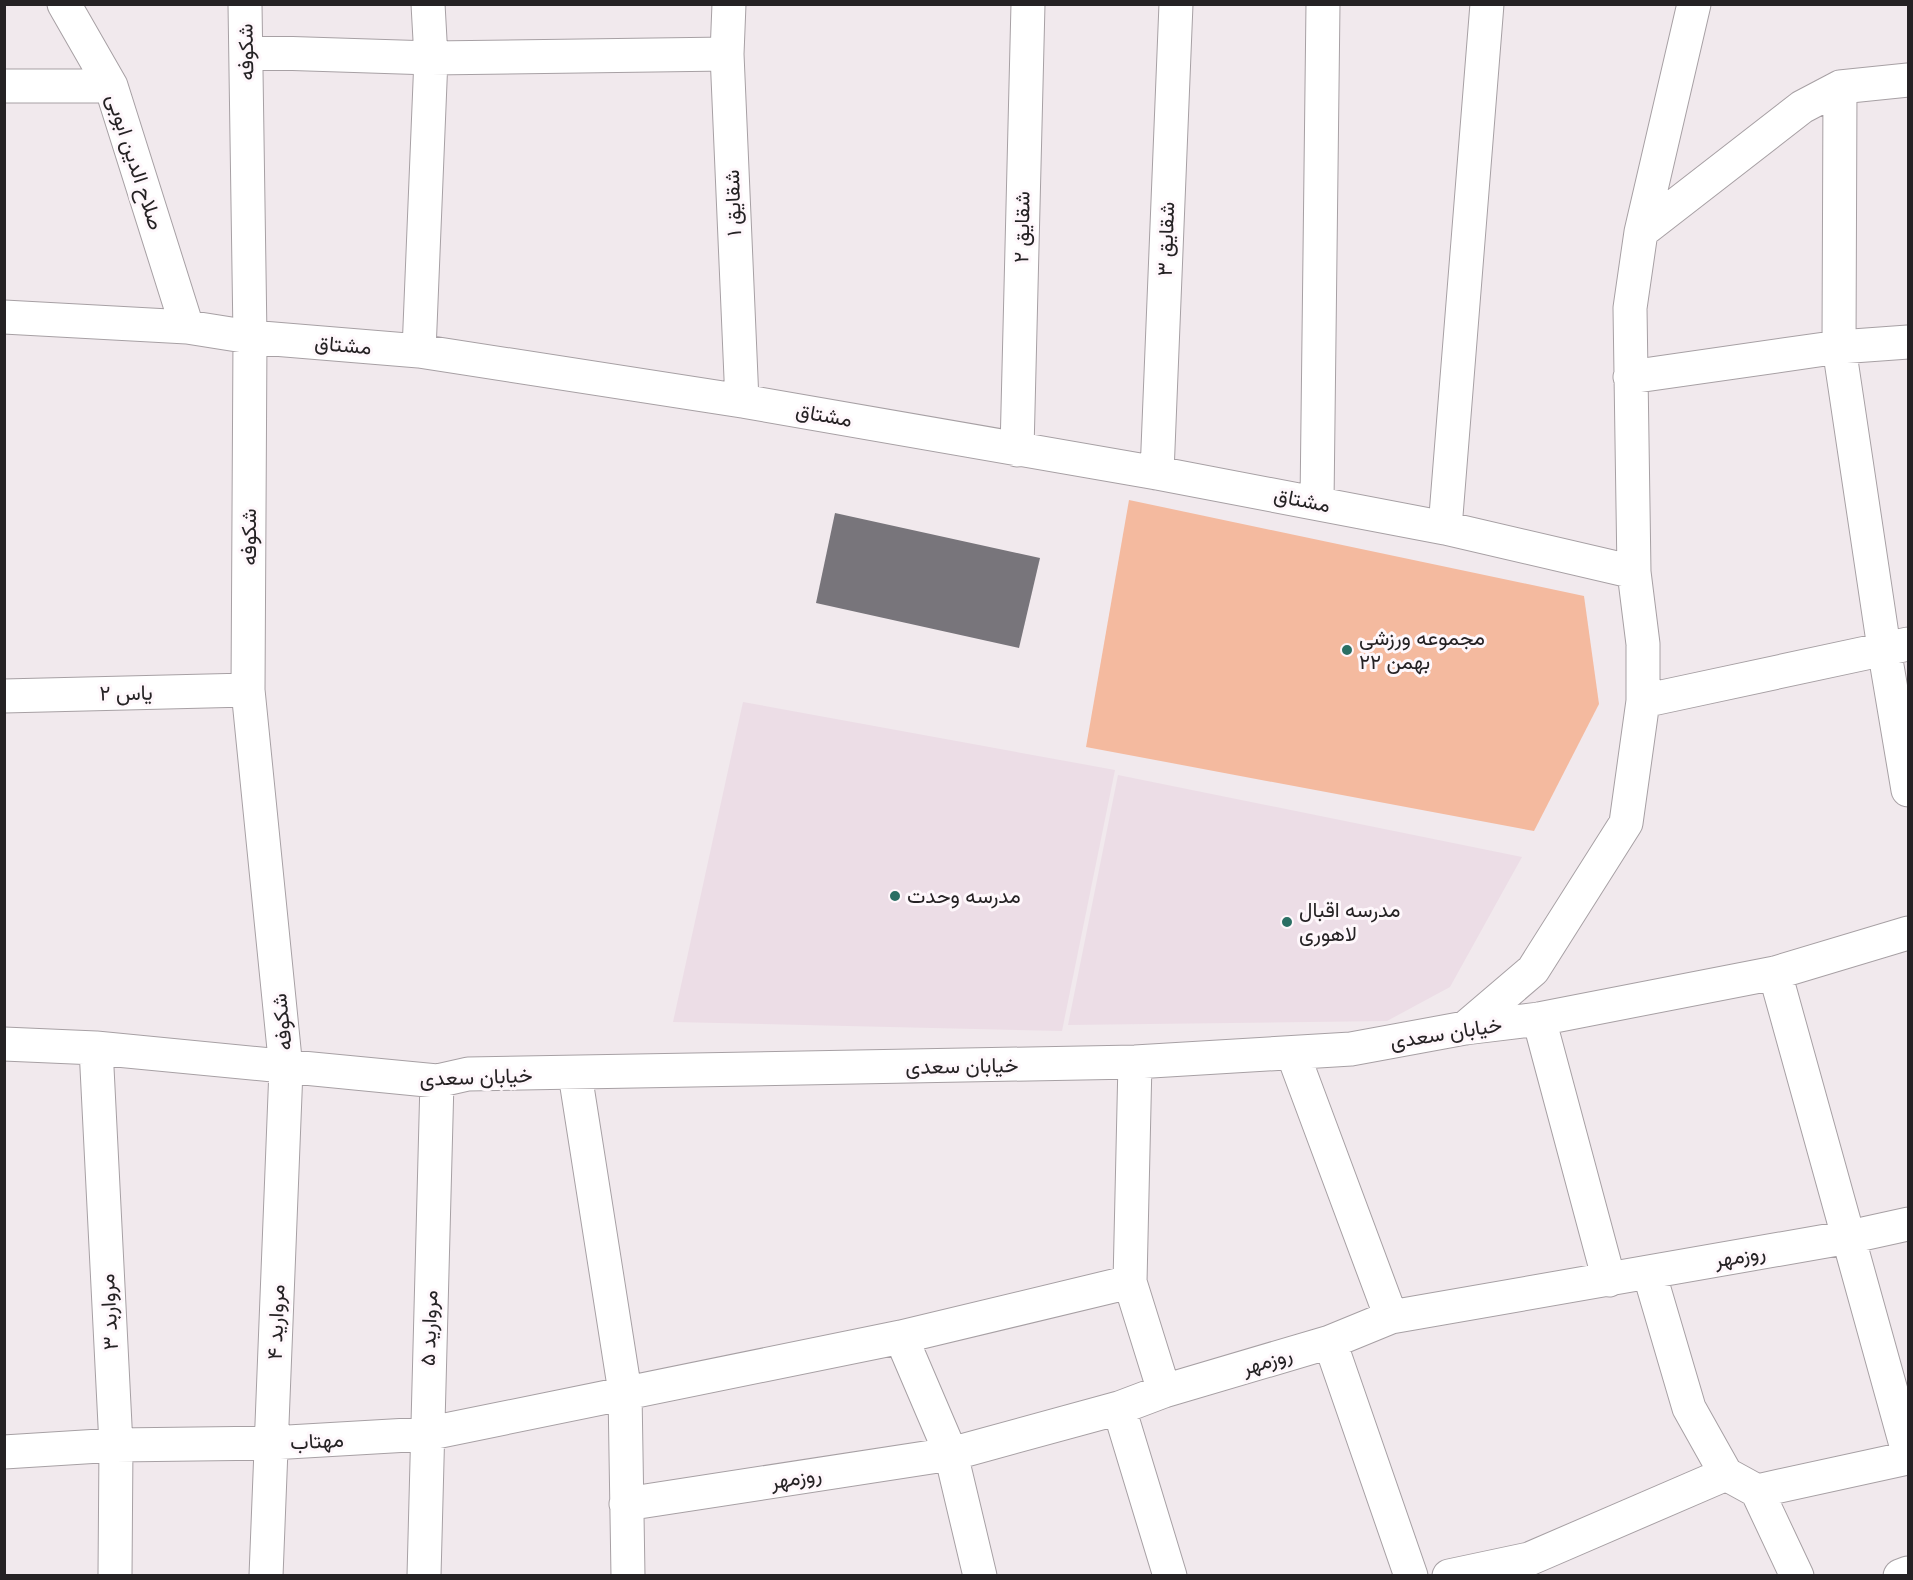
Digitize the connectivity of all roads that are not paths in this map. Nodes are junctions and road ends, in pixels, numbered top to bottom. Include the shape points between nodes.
1 (64, 4) edge
2 (245, 4) edge
3 (428, 4) edge
4 (729, 4) edge
5 (1028, 4) edge
6 (1176, 4) edge
7 (1323, 4) edge
8 (1487, 4) edge
9 (1694, 4) edge
10 (247, 52) junction
11 (727, 54) junction
12 (431, 58) junction
13 (1908, 80) edge
14 (4, 86) edge
15 (111, 86) junction
16 (1840, 87) junction
17 (1641, 232) junction
18 (4, 317) edge
19 (187, 327) junction
20 (249, 337) junction
21 (1908, 342) edge
22 (1839, 347) junction
23 (419, 351) junction
24 (1630, 377) junction
25 (742, 401) junction
26 (1017, 450) junction
27 (1156, 473) junction
28 (1317, 503) junction
29 (1445, 528) junction
30 (1634, 572) junction
31 (1896, 646) edge
32 (248, 690) junction
33 (4, 696) edge
34 (1643, 701) junction
35 (1908, 790) edge
36 (1908, 933) edge
37 (1776, 973) junction
38 (1539, 1019) junction
39 (1465, 1028) junction
40 (4, 1044) edge
41 (96, 1048) junction
42 (1293, 1054) junction
43 (1135, 1062) junction
44 (286, 1069) junction
45 (575, 1074) junction
46 (437, 1081) junction
47 (1908, 1224) edge
48 (1849, 1237) junction
49 (1649, 1272) junction
50 (1609, 1280) junction
51 (1130, 1282) junction
52 (1391, 1317) junction
53 (901, 1337) junction
54 (1330, 1342) junction
55 (1164, 1391) junction
56 (625, 1392) junction
57 (1119, 1408) junction
58 (426, 1434) junction
59 (271, 1443) junction
60 (116, 1445) junction
61 (4, 1452) edge
62 (1908, 1452) edge
63 (951, 1454) junction
64 (1908, 1458) edge
65 (1726, 1474) junction
66 (1757, 1491) junction
67 (626, 1504) junction
68 (1532, 1567) edge
69 (1908, 1573) edge
70 (115, 1575) edge
71 (266, 1575) edge
72 (424, 1575) edge
73 (628, 1575) edge
74 (980, 1575) edge
75 (1170, 1575) edge
76 (1411, 1575) edge
77 (1449, 1575) edge
78 (1797, 1575) edge
79 (1900, 1575) edge

1 - 15 street, صلاح الدین ابوبی
2 - 10 street, شکوفه
3 - 12 street
4 - 11 street, شقایق ۱
5 - 26 street, شقایق ۲
6 - 27 street, شقایق ۳
7 - 28 street
8 - 29 street
9 - 17 street
10 - 12 street
10 - 20 street, شکوفه
11 - 12 street
11 - 25 street, شقایق ۱
12 - 23 street
13 - 16 street
14 - 15 street
15 - 19 street, صلاح الدین ابوبی
16 - 17 street via 1802,107
16 - 22 street
17 - 24 street via 1630,308
18 - 19 street, مشتاق
19 - 20 street, مشتاق
20 - 23 street, مشتاق
20 - 32 street, شکوفه
21 - 22 street
22 - 24 street
22 - 31 street
23 - 25 street, مشتاق
24 - 30 street
25 - 26 street, مشتاق
26 - 27 street, مشتاق
27 - 28 street, مشتاق
28 - 29 street, مشتاق
29 - 30 street, مشتاق
30 - 34 street via 1643,644
31 - 34 street
31 - 35 street
32 - 33 street, یاس ۲
32 - 44 street, شکوفه
34 - 39 street via 1626,823 1533,970
36 - 37 street, خیابان سعدی
37 - 38 street, خیابان سعدی
37 - 48 street
38 - 39 street, خیابان سعدی
38 - 50 street
39 - 42 street, خیابان سعدی via 1351,1049
40 - 41 street, خیابان سعدی
41 - 44 street, خیابان سعدی
41 - 60 street, مرواربد ۳
42 - 43 street, خیابان سعدی
42 - 52 street
43 - 45 street, خیابان سعدی
43 - 51 street
44 - 46 street, خیابان سعدی
44 - 59 street, مروارید ۴
45 - 46 street, خیابان سعدی via 468,1074
45 - 56 street
46 - 58 street, مروارید ۵
47 - 48 street, روزمهر
48 - 49 street, روزمهر
48 - 62 street
49 - 50 street, روزمهر
49 - 65 street via 1689,1408
50 - 52 street, روزمهر
51 - 53 street, مهتاب
51 - 55 street
52 - 54 street, روزمهر
53 - 56 street, مهتاب
53 - 63 street
54 - 55 street, روزمهر
54 - 76 street
55 - 57 street, روزمهر
56 - 58 street, مهتاب
56 - 67 street
57 - 63 street, روزمهر
57 - 75 street
58 - 59 street, مهتاب
58 - 72 street, مروارید ۵
59 - 60 street, مهتاب
59 - 71 street, مروارید ۴
60 - 61 street, مهتاب
60 - 70 street, مرواربد ۳
63 - 67 street, روزمهر
63 - 74 street
64 - 66 street
65 - 66 street
65 - 68 street
66 - 78 street
67 - 73 street
68 - 77 street
69 - 79 street

